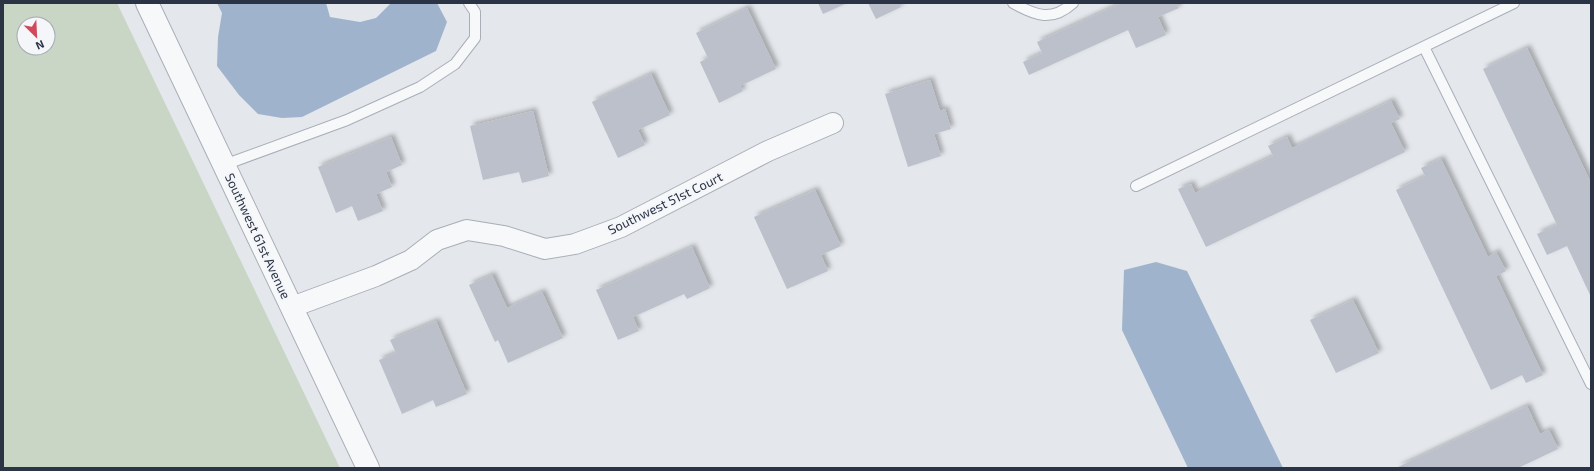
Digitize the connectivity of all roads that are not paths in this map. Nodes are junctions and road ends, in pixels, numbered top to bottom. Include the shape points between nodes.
1 (148, 3) edge
2 (469, 3) edge
3 (1013, 3) edge
4 (1073, 3) edge
5 (1514, 3) edge
6 (1424, 47) junction
7 (833, 123) dead end
8 (224, 165) junction
9 (1136, 186) dead end
10 (292, 307) junction
11 (1591, 384) edge
12 (368, 468) edge

1 - 8 street, Southwest 61st Avenue
2 - 8 lane via 475,12 475,38 456,64 420,87 348,120
3 - 4 lane via 1048,17
5 - 6 lane
6 - 9 lane
6 - 11 lane
7 - 10 street, Southwest 51st Court via 768,151 621,227 575,244 545,249 504,236 467,230 437,240 411,260 376,276
8 - 10 street, Southwest 61st Avenue
10 - 12 street, Southwest 61st Avenue

